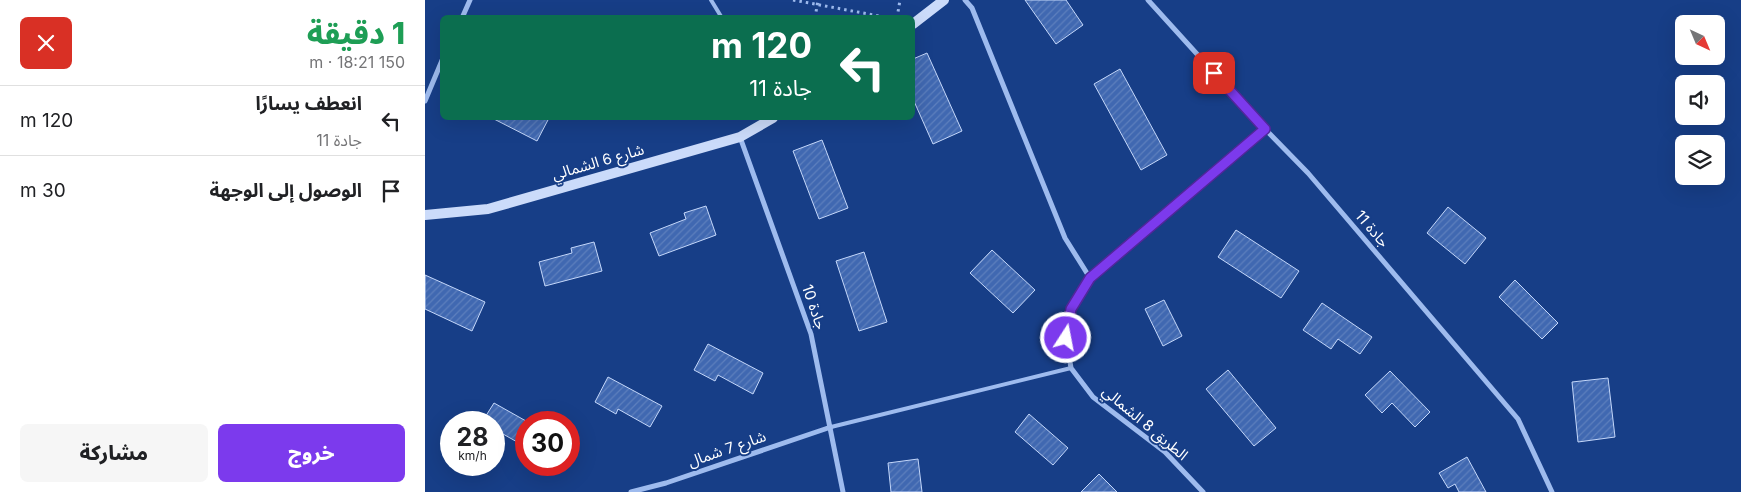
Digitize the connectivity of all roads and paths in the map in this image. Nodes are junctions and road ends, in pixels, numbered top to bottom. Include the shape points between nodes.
1 (470, 0) edge
2 (711, 0) edge
3 (793, 0) edge
4 (900, 0) edge
5 (944, 0) edge
6 (965, 0) edge
7 (1148, 0) edge
8 (817, 2) edge
9 (463, 15) edge
10 (720, 15) edge
11 (815, 15) edge
12 (876, 15) edge
13 (898, 15) edge
14 (915, 22) edge
15 (440, 65) edge
16 (425, 101) edge
17 (769, 120) edge
18 (1265, 129) junction
19 (739, 137) junction
20 (425, 215) edge
21 (1090, 278) junction
22 (1071, 368) junction
23 (831, 427) junction
24 (631, 492) edge
25 (843, 492) edge
26 (1203, 492) edge
27 (1552, 492) edge

1 - 9 street
2 - 10 lane
3 - 8 path
4 - 13 path
5 - 14 street
6 - 21 street via 972,8 1065,238
7 - 18 street, جادة 11
8 - 11 path
8 - 12 path
15 - 16 street
17 - 19 street, شارع 6 الشمالي
18 - 21 street, الطريق 8 الشمالي
18 - 27 street, جادة 11 via 1308,173 1518,419
19 - 20 street, شارع 6 الشمالي via 488,209
19 - 23 street, جادة 10 via 811,334
21 - 22 street, الطريق 8 الشمالي via 1071,309 1066,338
22 - 23 lane
22 - 26 street, الطريق 8 الشمالي via 1093,397 1165,452
23 - 24 street, شارع 7 شمال
23 - 25 street, جادة 10

